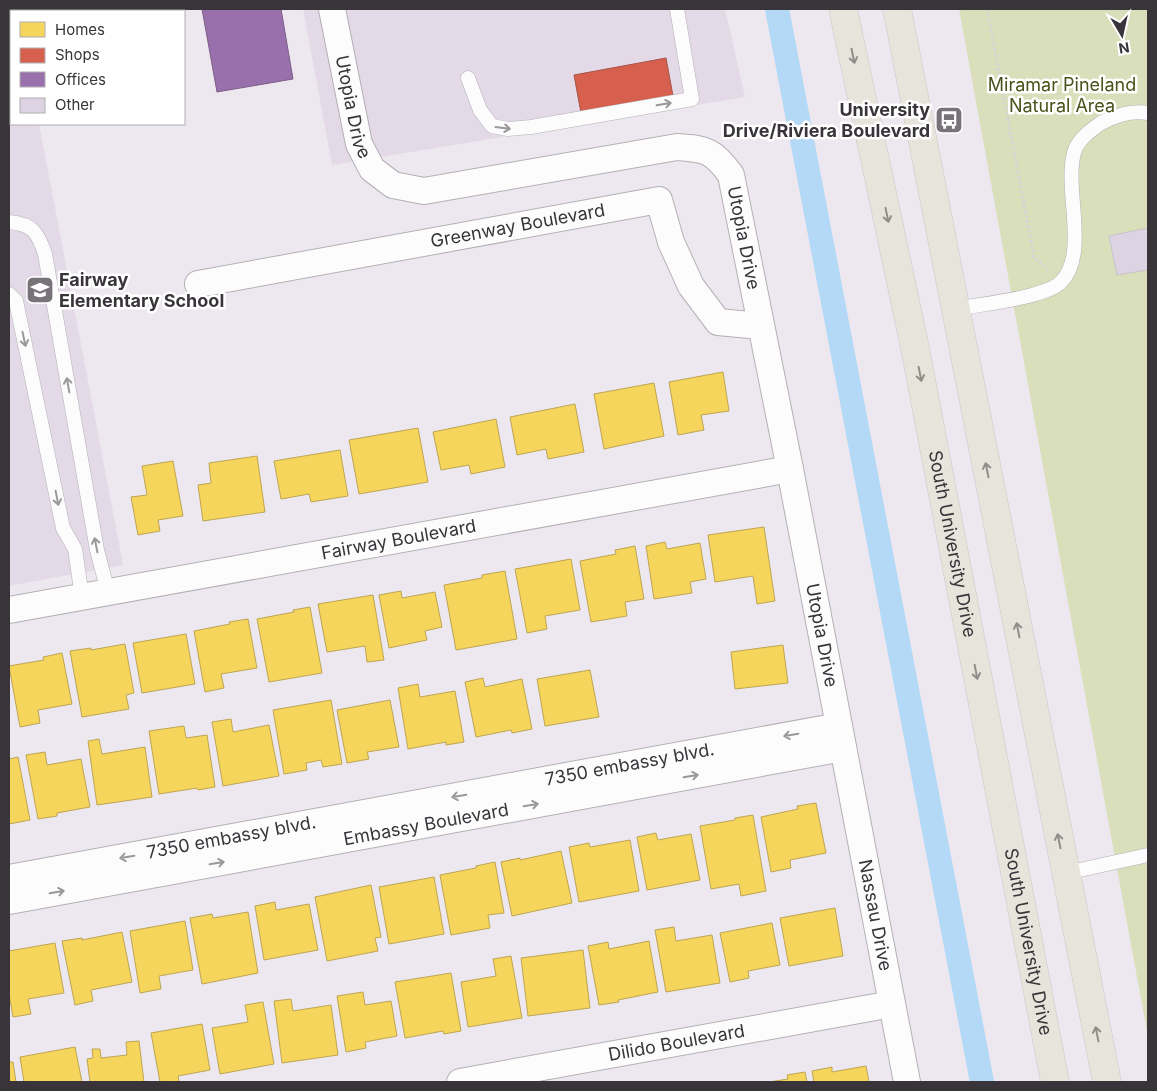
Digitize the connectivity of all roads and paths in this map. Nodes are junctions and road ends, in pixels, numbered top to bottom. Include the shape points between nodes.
1 (332, 9) edge
2 (677, 9) edge
3 (843, 9) edge
4 (897, 9) edge
5 (987, 9) edge
6 (468, 78) dead end
7 (1148, 113) edge
8 (9, 222) edge
9 (1061, 283) junction
10 (198, 284) dead end
11 (9, 294) edge
12 (956, 309) junction
13 (761, 326) junction
14 (790, 469) junction
15 (108, 592) junction
16 (82, 597) junction
17 (9, 610) edge
18 (841, 737) junction
19 (1148, 855) edge
20 (1066, 874) junction
21 (9, 878) edge
22 (9, 901) edge
23 (892, 1004) junction
24 (460, 1082) edge
25 (907, 1082) edge
26 (1055, 1082) edge
27 (1106, 1082) edge

1 - 13 street, Utopia Drive via 358,144 372,169 393,185 424,191 677,147 700,148 719,159 731,175
6 -> 2 lane via 480,110 492,126 508,130 692,99
3 -> 26 main road, South University Drive via 915,348
4 - 12 main road
5 - 9 path via 1034,257
7 - 9 lane via 1114,116 1088,131 1074,151 1071,171 1074,252 1071,266
15 -> 8 lane via 97,550 45,254 32,228
9 - 12 lane via 1040,294
10 - 13 street, Greenway Boulevard via 659,200 671,242 691,286 718,322
11 -> 16 lane via 16,302 62,528 75,549
20 -> 12 main road
13 - 14 street, Utopia Drive
14 - 15 street, Fairway Boulevard
14 - 18 street, Utopia Drive
15 - 16 street, Fairway Boulevard
16 - 17 street, Fairway Boulevard
18 -> 21 street, 7350 embassy blvd.
22 -> 18 street, Embassy Boulevard
18 - 23 street, Nassau Drive
19 - 20 lane
27 -> 20 main road
23 - 24 street, Dilido Boulevard
23 - 25 street, Nassau Drive

